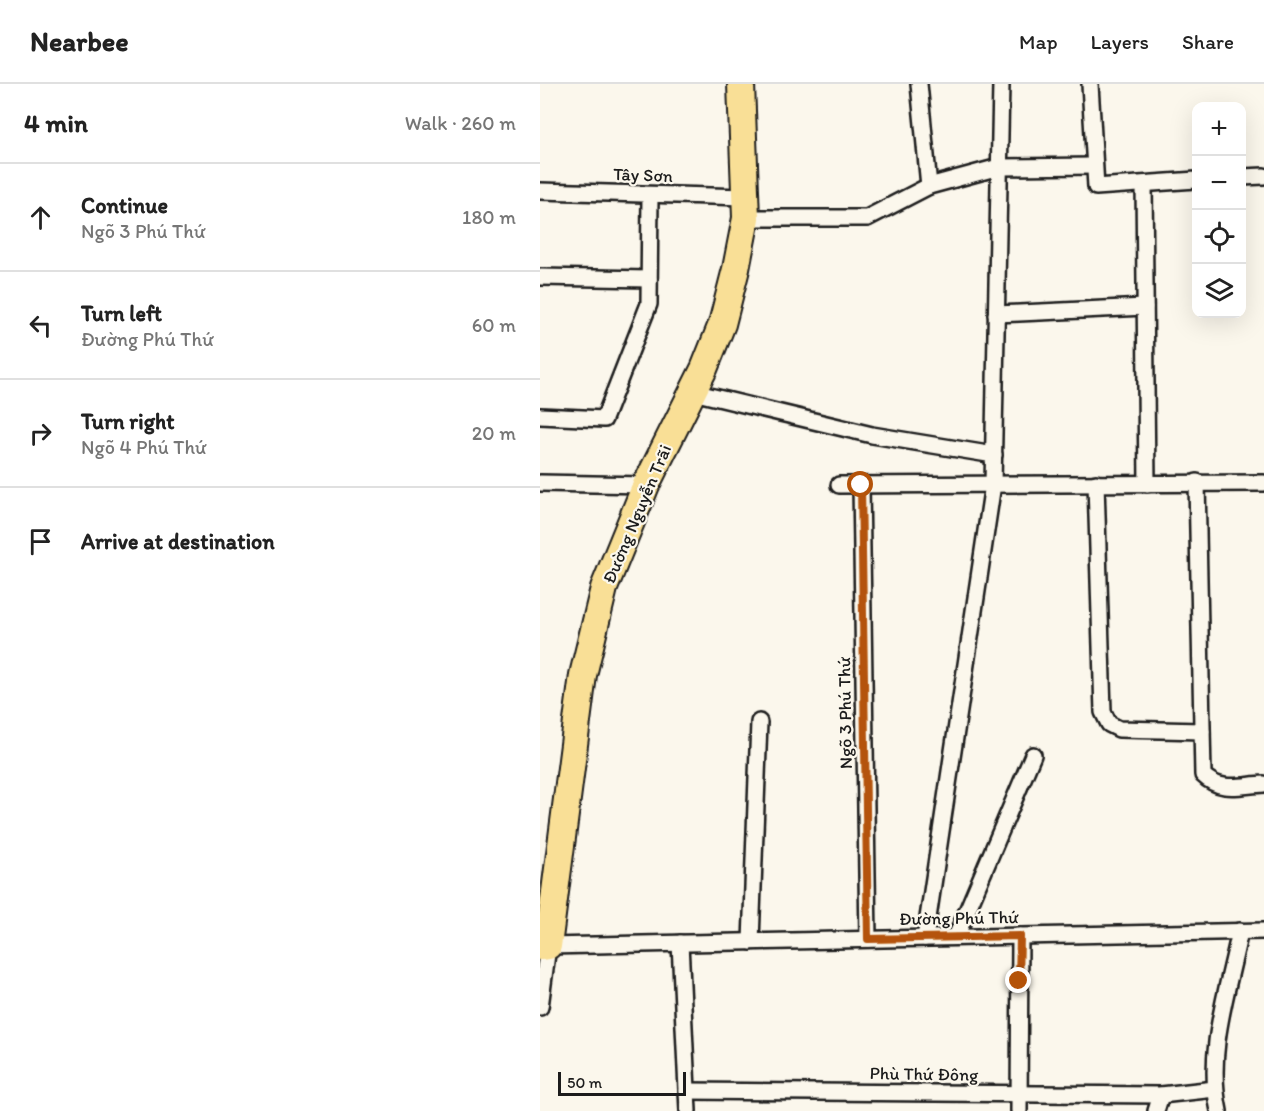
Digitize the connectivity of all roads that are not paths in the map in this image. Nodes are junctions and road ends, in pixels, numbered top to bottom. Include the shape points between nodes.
1 (741, 84) edge
2 (919, 84) edge
3 (1001, 84) edge
4 (1090, 84) edge
5 (1094, 166) junction
6 (999, 167) junction
7 (1264, 176) edge
8 (1246, 177) edge
9 (1192, 180) edge
10 (1144, 184) junction
11 (929, 186) junction
12 (540, 191) edge
13 (650, 195) junction
14 (745, 208) junction
15 (540, 277) edge
16 (649, 279) junction
17 (1145, 307) junction
18 (996, 314) junction
19 (693, 392) junction
20 (540, 416) edge
21 (994, 455) junction
22 (1197, 482) junction
23 (540, 483) edge
24 (1096, 483) junction
25 (1264, 483) edge
26 (646, 484) junction
27 (993, 484) junction
28 (1147, 484) junction
29 (839, 485) dead end
30 (861, 485) junction
31 (759, 722) dead end
32 (1202, 731) junction
33 (1033, 755) dead end
34 (1264, 784) edge
35 (1240, 931) junction
36 (1264, 931) edge
37 (1020, 936) junction
38 (956, 937) junction
39 (925, 938) junction
40 (868, 939) junction
41 (750, 942) junction
42 (680, 944) junction
43 (544, 946) edge
44 (540, 1007) edge
45 (1215, 1089) junction
46 (687, 1091) junction
47 (1019, 1095) junction
48 (1161, 1095) junction
49 (688, 1111) edge
50 (1019, 1111) edge
51 (1156, 1111) edge
52 (1220, 1111) edge

1 - 14 highway, Đường Nguyễn Trãi
2 - 11 street
3 - 6 street
4 - 5 street
5 - 6 street, Tây Sơn
5 - 10 street via 1096,187
6 - 11 street, Tây Sơn
6 - 18 street
7 - 8 street
9 - 10 street
10 - 17 street
11 - 14 street, Tây Sơn via 867,218
12 - 13 street, Tây Sơn
13 - 14 street, Tây Sơn
13 - 16 street
14 - 19 highway, Đường Nguyễn Trãi via 722,324
15 - 16 street
16 - 20 street via 649,304 604,419
17 - 18 street
17 - 28 street
18 - 21 street
19 - 21 street via 872,435
19 - 26 highway, Đường Nguyễn Trãi
21 - 27 street
22 - 25 street
22 - 28 street
22 - 32 street
23 - 26 street
24 - 27 street
24 - 28 street
24 - 32 street via 1103,712 1109,724 1119,729
26 - 43 highway, Đường Nguyễn Trãi via 604,588 583,675
27 - 30 street
27 - 39 street
29 - 30 street
30 - 40 street, Ngõ 3 Phú Thứ
31 - 41 street
32 - 34 street via 1203,775 1213,785
33 - 38 street
35 - 36 street, Đường Phú Thứ
35 - 37 street, Đường Phú Thứ
35 - 45 street via 1214,1055
37 - 38 street, Đường Phú Thứ
37 - 47 street
38 - 39 street, Đường Phú Thứ
39 - 40 street, Đường Phú Thứ
40 - 41 street, Đường Phú Thứ
41 - 42 street, Đường Phú Thứ
42 - 43 street, Đường Phú Thứ
42 - 46 street
43 - 44 street
45 - 48 street, Phù Thứ Đông
45 - 52 street
46 - 47 street, Phù Thứ Đông
46 - 49 street
47 - 48 street, Phù Thứ Đông
47 - 50 street
48 - 51 street

